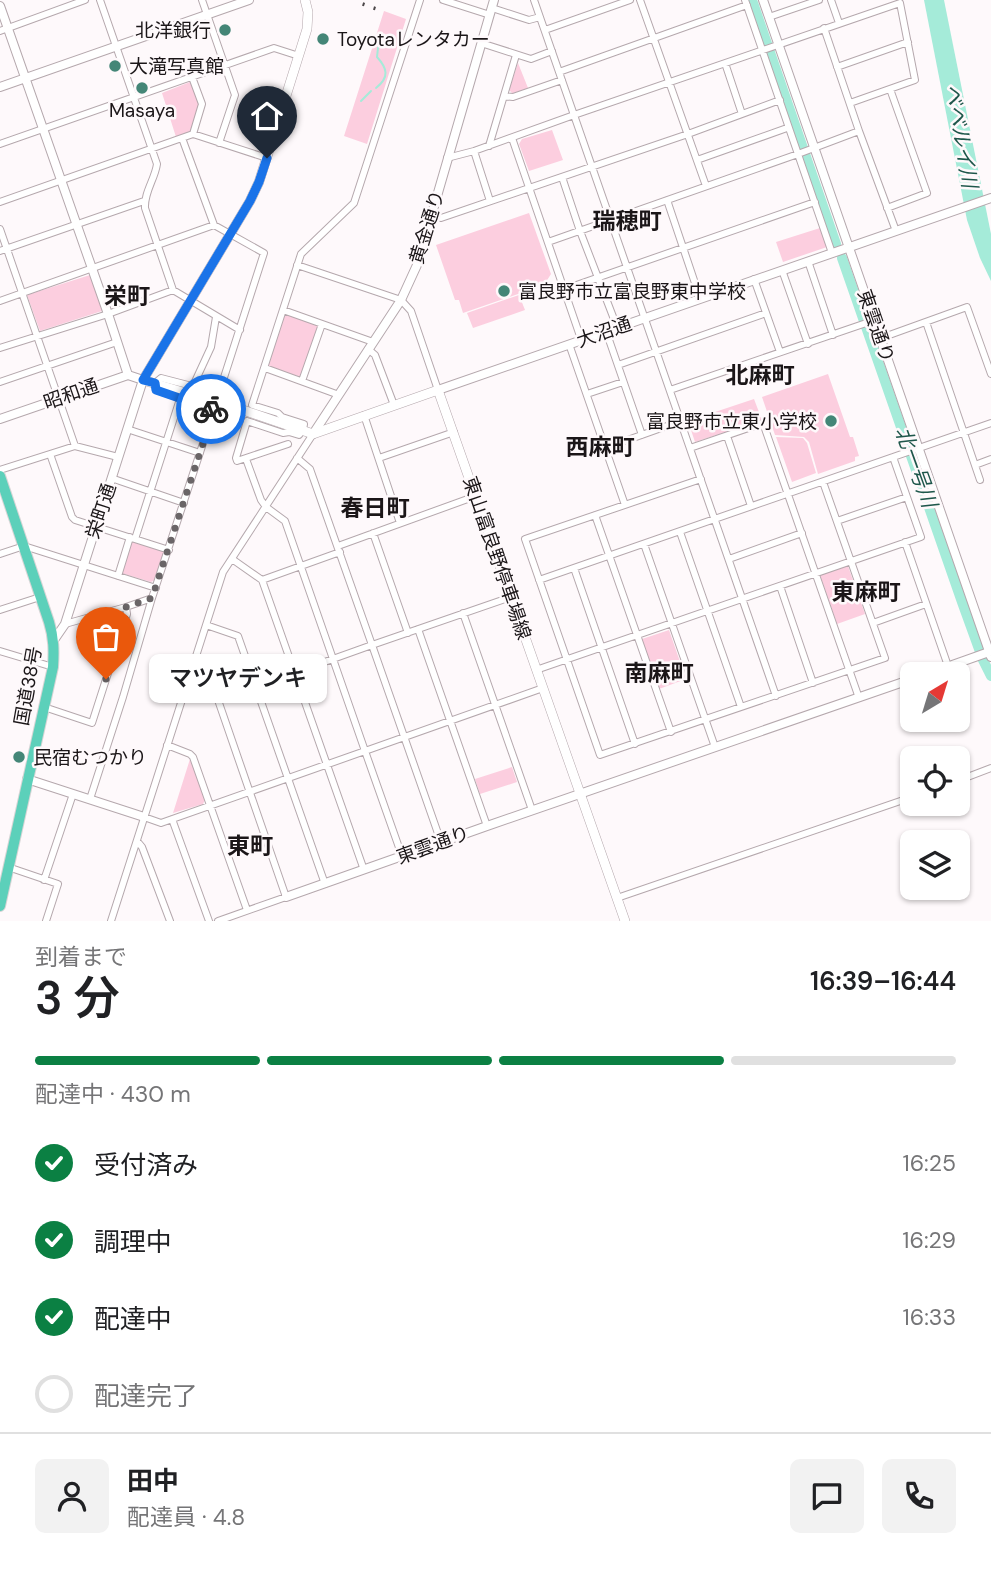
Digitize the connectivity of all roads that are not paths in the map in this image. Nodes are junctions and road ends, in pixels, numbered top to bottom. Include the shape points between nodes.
1 (85, 0) edge
2 (100, 0) edge
3 (202, 0) edge
4 (249, 0) edge
5 (305, 0) edge
6 (420, 0) edge
7 (443, 0) edge
8 (534, 0) edge
9 (630, 0) edge
10 (640, 0) edge
11 (763, 0) edge
12 (819, 0) edge
13 (831, 0) edge
14 (899, 2) edge
15 (746, 3) edge
16 (0, 6) edge
17 (492, 8) edge
18 (207, 15) junction
19 (540, 17) junction
20 (769, 17) junction
21 (839, 23) junction
22 (4, 29) edge
23 (824, 29) junction
24 (545, 30) junction
25 (654, 39) junction
26 (908, 42) junction
27 (481, 43) junction
28 (116, 47) junction
29 (769, 47) junction
30 (552, 51) junction
31 (516, 55) junction
32 (299, 56) junction
33 (725, 63) junction
34 (225, 65) junction
35 (837, 67) junction
36 (559, 72) junction
37 (192, 77) junction
38 (25, 78) junction
39 (562, 80) junction
40 (670, 83) junction
41 (0, 87) edge
42 (890, 89) junction
43 (504, 96) junction
44 (134, 97) junction
45 (780, 100) junction
46 (850, 103) junction
47 (742, 114) junction
48 (574, 115) junction
49 (788, 128) dead end
50 (43, 129) junction
51 (859, 131) junction
52 (193, 134) junction
53 (688, 134) junction
54 (182, 138) junction
55 (512, 138) junction
56 (219, 143) junction
57 (0, 144) edge
58 (489, 146) junction
59 (152, 148) junction
60 (474, 151) junction
61 (806, 151) junction
62 (267, 158) junction
63 (447, 158) junction
64 (697, 160) junction
65 (592, 166) junction
66 (562, 177) junction
67 (61, 180) junction
68 (706, 186) junction
69 (530, 187) junction
70 (991, 198) edge
71 (667, 200) junction
72 (144, 201) junction
73 (490, 201) junction
74 (0, 202) edge
75 (815, 202) junction
76 (887, 208) junction
77 (432, 215) junction
78 (611, 219) junction
79 (76, 224) junction
80 (214, 225) junction
81 (0, 229) edge
82 (580, 231) junction
83 (895, 231) junction
84 (231, 234) junction
85 (548, 242) junction
86 (157, 246) junction
87 (849, 247) junction
88 (683, 248) junction
89 (3, 249) edge
90 (832, 253) junction
91 (808, 261) junction
92 (297, 265) junction
93 (628, 268) junction
94 (92, 269) junction
95 (782, 270) junction
96 (598, 278) junction
97 (754, 279) junction
98 (565, 289) junction
99 (173, 290) junction
100 (23, 293) junction
101 (700, 298) junction
102 (401, 300) junction
103 (0, 301) edge
104 (189, 301) junction
105 (283, 310) junction
106 (766, 313) junction
107 (108, 314) junction
108 (216, 317) junction
109 (645, 318) junction
110 (926, 322) junction
111 (868, 323) junction
112 (322, 324) junction
113 (617, 327) junction
114 (240, 330) junction
115 (606, 331) junction
116 (833, 335) junction
117 (37, 336) junction
118 (881, 338) junction
119 (581, 339) junction
120 (117, 342) junction
121 (569, 344) junction
122 (808, 344) junction
123 (371, 345) junction
124 (0, 348) edge
125 (657, 352) junction
126 (780, 352) junction
127 (987, 352) edge
128 (618, 365) junction
129 (47, 366) junction
130 (265, 368) junction
131 (991, 374) edge
132 (128, 375) junction
133 (143, 380) junction
134 (302, 381) junction
135 (0, 382) edge
136 (623, 382) junction
137 (155, 383) junction
138 (192, 386) junction
139 (438, 390) junction
140 (670, 390) junction
141 (587, 394) junction
142 (339, 395) junction
143 (59, 398) junction
144 (180, 399) junction
145 (222, 404) tunnel mouth
146 (394, 405) junction
147 (243, 410) tunnel mouth
148 (365, 415) junction
149 (0, 419) edge
150 (681, 421) junction
151 (991, 423) edge
152 (127, 429) junction
153 (303, 430) junction
154 (454, 432) junction
155 (964, 432) junction
156 (313, 434) junction
157 (642, 435) junction
158 (727, 436) junction
159 (166, 442) junction
160 (288, 444) dead end
161 (75, 446) junction
162 (605, 448) junction
163 (690, 448) junction
164 (913, 450) junction
165 (200, 453) junction
166 (50, 454) junction
167 (118, 457) junction
168 (893, 457) junction
169 (297, 458) junction
170 (379, 458) junction
171 (246, 459) junction
172 (991, 459) edge
173 (975, 465) junction
174 (0, 470) edge
175 (0, 476) edge
176 (111, 478) junction
177 (701, 479) junction
178 (980, 480) dead end
179 (823, 482) junction
180 (150, 491) junction
181 (788, 494) junction
182 (476, 496) junction
183 (907, 497) junction
184 (184, 503) junction
185 (625, 505) junction
186 (5, 506) edge
187 (751, 506) junction
188 (266, 507) junction
189 (595, 515) junction
190 (714, 519) junction
191 (837, 521) junction
192 (400, 523) junction
193 (96, 526) junction
194 (680, 532) junction
195 (373, 533) junction
196 (802, 533) junction
197 (132, 538) junction
198 (905, 542) junction
199 (644, 544) junction
200 (24, 546) junction
201 (339, 549) junction
202 (169, 550) junction
203 (0, 554) edge
204 (608, 556) junction
205 (232, 559) junction
206 (729, 559) junction
207 (850, 561) junction
208 (83, 565) junction
209 (301, 566) junction
210 (574, 568) junction
211 (816, 573) junction
212 (118, 576) junction
213 (262, 580) junction
214 (539, 580) junction
215 (780, 586) junction
216 (156, 588) junction
217 (40, 597) junction
218 (511, 597) junction
219 (152, 598) junction
220 (743, 598) junction
221 (926, 604) junction
222 (126, 607) junction
223 (0, 610) edge
224 (707, 611) junction
225 (463, 613) junction
226 (672, 623) junction
227 (873, 623) junction
228 (65, 624) junction
229 (205, 625) junction
230 (418, 629) junction
231 (408, 633) junction
232 (637, 635) junction
233 (54, 640) junction
234 (372, 645) junction
235 (601, 647) junction
236 (0, 651) edge
237 (987, 654) edge
238 (334, 659) junction
239 (566, 659) junction
240 (947, 662) edge
241 (961, 662) edge
242 (53, 667) junction
243 (536, 670) junction
244 (850, 670) junction
245 (295, 672) junction
246 (813, 683) junction
247 (900, 683) edge
248 (256, 686) junction
249 (543, 688) junction
250 (184, 690) junction
251 (776, 696) junction
252 (859, 698) junction
253 (218, 701) junction
254 (495, 705) junction
255 (44, 707) junction
256 (741, 707) junction
257 (706, 719) junction
258 (450, 721) junction
259 (671, 732) junction
260 (405, 737) junction
261 (635, 744) junction
262 (167, 745) junction
263 (715, 747) junction
264 (365, 751) junction
265 (327, 765) junction
266 (991, 768) edge
267 (970, 775) edge
268 (288, 778) junction
269 (27, 779) junction
270 (249, 792) junction
271 (73, 794) junction
272 (581, 794) junction
273 (89, 799) junction
274 (900, 801) edge
275 (209, 806) junction
276 (532, 810) junction
277 (144, 817) junction
278 (172, 819) junction
279 (487, 825) junction
280 (137, 841) junction
281 (441, 842) junction
282 (402, 856) junction
283 (8, 867) junction
284 (364, 870) junction
285 (44, 880) junction
286 (325, 884) junction
287 (286, 897) junction
288 (617, 898) junction
289 (0, 906) edge
290 (247, 910) junction
291 (46, 921) edge
292 (111, 921) edge
293 (170, 921) edge
294 (209, 921) edge
295 (218, 921) edge
296 (625, 921) edge

1 - 22 street
2 - 28 street
3 - 18 street
4 - 18 street
5 - 32 main road via 309,19
6 - 92 street via 354,203 301,254
7 - 17 street
8 - 19 street
9 - 24 street
10 - 25 street
11 - 20 street, 東雲通り
12 - 20 street
13 - 21 street
14 - 21 street
14 - 26 street
15 - 25 street
15 - 29 street
16 - 22 street
17 - 19 street via 529,20
17 - 27 street, 黄金通り
18 - 28 street
18 - 34 street
19 - 24 street
20 - 29 street, 東雲通り
21 - 23 street
22 - 38 street
23 - 29 street
23 - 35 street
24 - 30 street
25 - 36 street
25 - 40 street
26 - 35 street
26 - 42 street via 915,80
27 - 31 street
27 - 63 street, 黄金通り
28 - 38 street
28 - 44 street
29 - 33 street
29 - 45 street
29 - 61 street, 東雲通り
30 - 31 street via 531,59
30 - 36 street
31 - 43 street
32 - 34 street via 274,48
32 - 62 main road
33 - 40 street
33 - 47 street
34 - 37 street
34 - 56 street via 235,95
35 - 46 street
36 - 39 street
37 - 44 street
37 - 52 street via 202,104
38 - 41 street
38 - 50 street
39 - 43 street
39 - 48 street
40 - 48 street
40 - 53 street
42 - 46 street
42 - 76 street via 927,193
43 - 58 street
44 - 50 street
44 - 59 street
45 - 47 street
45 - 61 street
46 - 51 street
47 - 53 street
48 - 55 street
48 - 65 street
49 - 64 street
50 - 57 street
50 - 67 street
51 - 61 street
51 - 76 street
52 - 54 street
52 - 56 street
53 - 64 street
53 - 65 street
54 - 59 street
54 - 80 street
55 - 58 street
55 - 69 street
56 - 62 street
58 - 60 street
59 - 67 street
59 - 72 street via 157,164
60 - 63 street
60 - 73 street
61 - 68 street
61 - 75 street
61 - 87 street, 東雲通り
62 - 84 main road
63 - 77 street, 黄金通り
64 - 68 street
65 - 66 street
65 - 78 street
66 - 69 street
66 - 82 street
67 - 74 street
67 - 79 street
68 - 71 street
69 - 73 street
69 - 85 street
70 - 83 street, 大沼通
71 - 78 street
71 - 88 street
72 - 79 street
72 - 86 street
73 - 77 street via 441,218
75 - 88 street
75 - 90 street
76 - 83 street
77 - 102 street, 黄金通り
78 - 82 street
78 - 93 street
79 - 89 street
79 - 94 street
80 - 84 street
80 - 86 street
81 - 89 street
82 - 85 street
82 - 96 street
83 - 87 street, 大沼通
84 - 104 main road
84 - 114 street via 264,253
85 - 98 street
86 - 94 street
86 - 99 street
87 - 90 street, 大沼通
87 - 111 street, 東雲通り
88 - 93 street
88 - 101 street
89 - 100 street
90 - 91 street, 大沼通
91 - 95 street, 大沼通
91 - 116 street
92 - 102 street
92 - 105 street
93 - 96 street
93 - 109 street
94 - 100 street
94 - 107 street
95 - 97 street, 大沼通
95 - 122 street
96 - 98 street
96 - 113 street
97 - 101 street, 大沼通
97 - 106 street
98 - 119 street
99 - 104 street
99 - 107 street
100 - 103 street
100 - 117 street
101 - 109 street, 大沼通
102 - 123 street, 黄金通り
102 - 139 street via 411,311
104 - 108 street
104 - 133 main road
105 - 112 street
105 - 130 street
106 - 125 street
106 - 126 street
107 - 117 street
107 - 120 street
108 - 114 street
108 - 138 street via 211,347
109 - 113 street, 大沼通
109 - 125 street
110 - 118 street
110 - 127 street via 967,307
110 - 155 street
111 - 116 street
111 - 118 street, 東雲通り
112 - 123 street
112 - 134 street
113 - 115 street, 大沼通
114 - 138 street via 219,393
115 - 119 street, 大沼通
115 - 128 street
116 - 122 street
117 - 124 street
117 - 129 street
118 - 164 street, 東雲通り
119 - 121 street, 大沼通
120 - 129 street
120 - 132 street
121 - 139 street, 大沼通
121 - 141 street
122 - 126 street
123 - 142 street, 黄金通り
123 - 146 street
125 - 128 street
125 - 140 street
126 - 140 street
127 - 131 street
128 - 136 street
129 - 135 street
129 - 143 street
130 - 134 street
130 - 153 street via 252,405 304,424
132 - 133 street
132 - 143 street, 昭和通
133 - 137 main road
133 - 152 street, 栄町通
134 - 142 street
136 - 141 street
136 - 157 street
137 - 138 street via 161,377
137 - 144 street via 156,390
137 - 145 main road
139 - 146 main road
139 - 154 main road, 東山富良野停車場線
140 - 150 street
141 - 162 street
142 - 156 street, 黄金通り
143 - 149 street, 昭和通
143 - 161 street
144 - 159 street
144 - 165 street via 214,410
146 - 148 main road
147 - 153 main road
148 - 156 main road
148 - 170 street
150 - 157 street
150 - 163 street
151 - 155 street
152 - 159 street
152 - 167 street, 栄町通
153 - 156 main road
153 - 171 street via 299,435 283,433 247,421 236,458
154 - 170 street
154 - 182 main road, 東山富良野停車場線
155 - 164 street
155 - 173 street
156 - 169 street
157 - 162 street
158 - 163 street
158 - 181 street via 763,423
158 - 187 street
159 - 165 street
159 - 180 street
160 - 171 street
161 - 166 street
161 - 167 street
162 - 185 street
163 - 177 street
164 - 168 street
164 - 237 street, 東雲通り
165 - 184 street
166 - 174 street
166 - 193 street via 72,517
167 - 176 street, 栄町通
168 - 179 street
168 - 183 street
169 - 188 street
169 - 201 street via 310,469
170 - 192 street
171 - 188 street
172 - 173 street
173 - 178 street
175 - 186 highway, 国道38号
176 - 180 street
176 - 193 street, 栄町通
177 - 185 street
177 - 190 street
179 - 181 street
179 - 191 street
180 - 184 street
180 - 197 street
181 - 187 street
181 - 196 street
182 - 192 street
182 - 218 main road, 東山富良野停車場線
183 - 191 street
183 - 198 street via 920,537
184 - 202 street
185 - 189 street
186 - 200 highway, 国道38号
187 - 190 street
188 - 205 street
188 - 209 street via 285,521
189 - 204 street
189 - 214 street via 524,539
190 - 194 street
190 - 206 street
191 - 207 street
192 - 195 street
193 - 197 street
193 - 208 street, 栄町通
194 - 199 street
194 - 224 street
195 - 201 street
195 - 231 street
196 - 206 street
196 - 211 street
197 - 202 street
197 - 212 street
198 - 207 street
198 - 221 street
199 - 204 street
199 - 226 street
200 - 203 street
200 - 208 street
200 - 217 highway, 国道38号
201 - 209 street
201 - 234 street
202 - 216 street
204 - 210 street
204 - 232 street
205 - 213 street
205 - 229 street
206 - 220 street
207 - 211 street
207 - 227 street
208 - 212 street
208 - 228 street, 栄町通
209 - 213 street
209 - 238 street
210 - 214 street
210 - 235 street
211 - 215 street
211 - 244 street
212 - 216 street
213 - 245 street
214 - 239 street
215 - 220 street
215 - 246 street
216 - 219 street
217 - 223 street
217 - 233 highway, 国道38号
218 - 225 street
218 - 243 main road, 東山富良野停車場線
219 - 222 street
219 - 273 street
220 - 224 street
220 - 251 street
221 - 227 street
221 - 240 street
222 - 228 street
222 - 255 street via 92,723
224 - 226 street
224 - 256 street
225 - 230 street
225 - 254 street
226 - 232 street
226 - 257 street
227 - 244 street via 885,657
228 - 233 street, 栄町通
229 - 248 street via 238,636
229 - 250 street
230 - 231 street
230 - 258 street
231 - 234 street
232 - 235 street
232 - 259 street
233 - 242 highway, 国道38号
234 - 238 street
234 - 260 street
235 - 239 street
235 - 261 street
236 - 242 street
237 - 241 street
238 - 245 street
238 - 264 street
239 - 243 street
239 - 261 street via 600,755
242 - 255 highway, 国道38号
243 - 249 main road, 東山富良野停車場線
244 - 246 street
244 - 252 street
245 - 248 street
245 - 265 street
246 - 251 street
247 - 252 street, 東雲通り
248 - 253 street
248 - 268 street
249 - 254 street
249 - 272 main road, 東山富良野停車場線
250 - 253 street
250 - 262 street
251 - 256 street
252 - 263 street, 東雲通り
253 - 270 street
254 - 258 street
254 - 276 street
255 - 269 highway, 国道38号
256 - 257 street
257 - 259 street
257 - 263 street
258 - 260 street
258 - 279 street
259 - 261 street
260 - 264 street
260 - 281 street
262 - 275 street via 193,757
262 - 277 street
263 - 272 street, 東雲通り
264 - 265 street
264 - 282 street
265 - 268 street
265 - 284 street
266 - 267 street
268 - 270 street
268 - 286 street
269 - 271 street
269 - 283 highway, 国道38号
270 - 275 street
270 - 287 street
271 - 273 street
271 - 285 street
272 - 276 street, 東雲通り
272 - 288 main road, 東山富良野停車場線
273 - 277 street
274 - 288 street
275 - 278 street
275 - 290 street
276 - 279 street, 東雲通り
277 - 278 street via 161,823
277 - 280 street
278 - 294 street
279 - 281 street, 東雲通り
280 - 292 street
280 - 293 street
281 - 282 street, 東雲通り
282 - 284 street, 東雲通り
283 - 285 street
283 - 289 highway, 国道38号
284 - 286 street, 東雲通り
285 - 291 street via 58,884
286 - 287 street, 東雲通り
287 - 290 street
288 - 296 main road, 東山富良野停車場線
290 - 295 street

